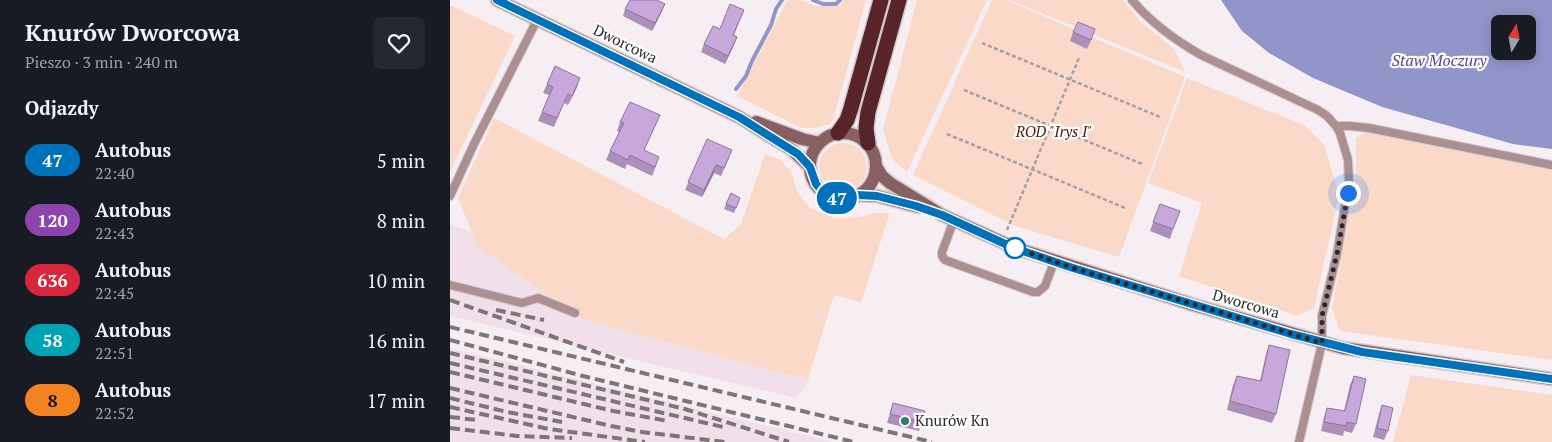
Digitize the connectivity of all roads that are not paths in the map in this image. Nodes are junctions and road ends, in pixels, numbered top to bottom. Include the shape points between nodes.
1 (881, 0) edge
2 (899, 0) edge
3 (1132, 0) edge
4 (504, 1) edge
5 (537, 20) junction
6 (739, 117) junction
7 (1336, 126) junction
8 (838, 133) junction
9 (820, 143) junction
10 (868, 143) junction
11 (1552, 165) edge
12 (876, 166) junction
13 (810, 167) junction
14 (858, 195) junction
15 (450, 196) edge
16 (948, 218) junction
17 (1054, 262) junction
18 (450, 285) edge
19 (575, 313) dead end
20 (1322, 343) junction
21 (1552, 379) edge
22 (1299, 442) edge

1 - 8 highway via 851,108
2 - 10 highway via 868,112
3 - 7 lane via 1153,22 1183,44 1318,110
4 - 5 main road, Dworcowa
5 - 6 main road, Dworcowa
5 - 15 lane
6 - 9 main road, Dworcowa
6 - 13 main road, Dworcowa via 792,150
7 - 11 lane via 1369,128
7 - 20 lane via 1345,146 1349,182 1322,316
8 - 9 main road
8 - 10 main road via 854,134
9 - 13 main road
10 - 12 main road via 876,158
12 - 14 main road via 872,182
12 - 16 main road, Dworcowa via 890,183
13 - 14 main road via 822,191 840,198
14 - 16 main road, Dworcowa via 894,200
16 - 17 main road, Dworcowa
16 - 17 lane via 942,252 945,260 1033,292 1045,286
17 - 20 main road, Dworcowa
18 - 19 lane via 522,303 538,298
20 - 21 main road, Dworcowa via 1362,352
20 - 22 lane

